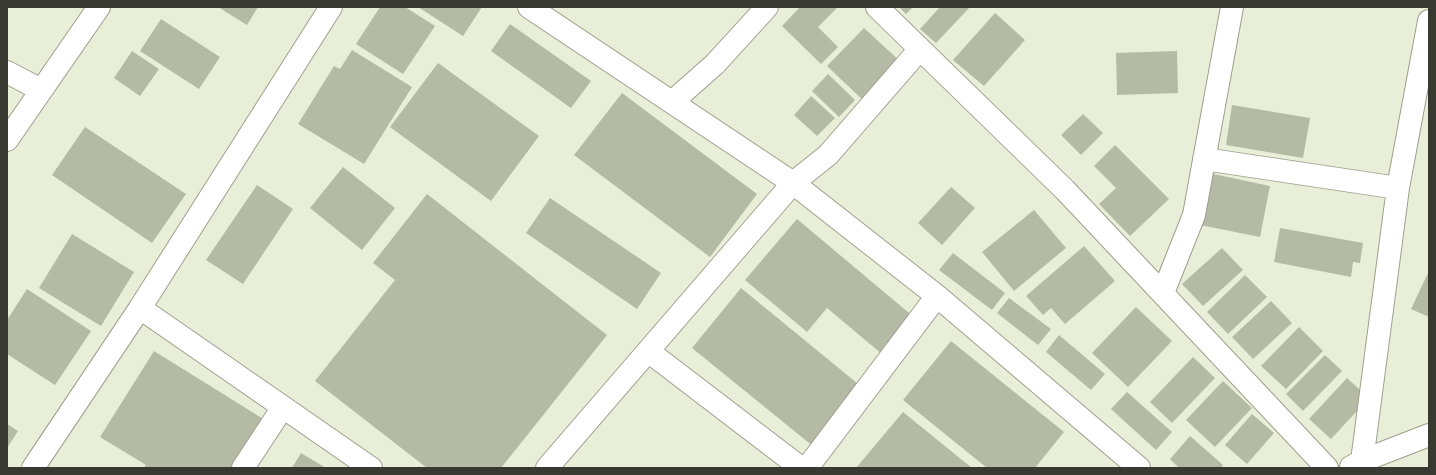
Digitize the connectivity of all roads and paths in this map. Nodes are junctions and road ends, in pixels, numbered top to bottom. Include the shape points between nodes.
1 (99, 7) edge
2 (331, 7) edge
3 (529, 7) edge
4 (767, 7) edge
5 (877, 7) edge
6 (1232, 7) edge
7 (1429, 21) edge
8 (920, 49) junction
9 (7, 72) edge
10 (41, 90) junction
11 (672, 102) junction
12 (7, 140) edge
13 (1204, 159) junction
14 (793, 183) junction
15 (1398, 188) junction
16 (1163, 293) junction
17 (938, 296) junction
18 (140, 308) junction
19 (648, 351) junction
20 (283, 407) junction
21 (1429, 435) edge
22 (1356, 465) edge
23 (32, 468) edge
24 (243, 468) edge
25 (371, 468) edge
26 (547, 468) edge
27 (801, 468) edge
28 (807, 468) edge
29 (1139, 468) edge
30 (1327, 468) edge

1 - 10 street
2 - 18 street
3 - 11 street
4 - 11 street via 715,64
5 - 8 street
6 - 13 street
7 - 15 street
8 - 14 street via 828,155
8 - 16 street via 1065,190
9 - 10 street
10 - 12 street
11 - 14 street
13 - 15 street
13 - 16 street via 1194,215
14 - 17 street
14 - 19 street
15 - 22 street
16 - 30 street
17 - 28 street
17 - 29 street
18 - 20 street
18 - 23 street
19 - 26 street
19 - 27 street
20 - 24 street
20 - 25 street
21 - 22 street

